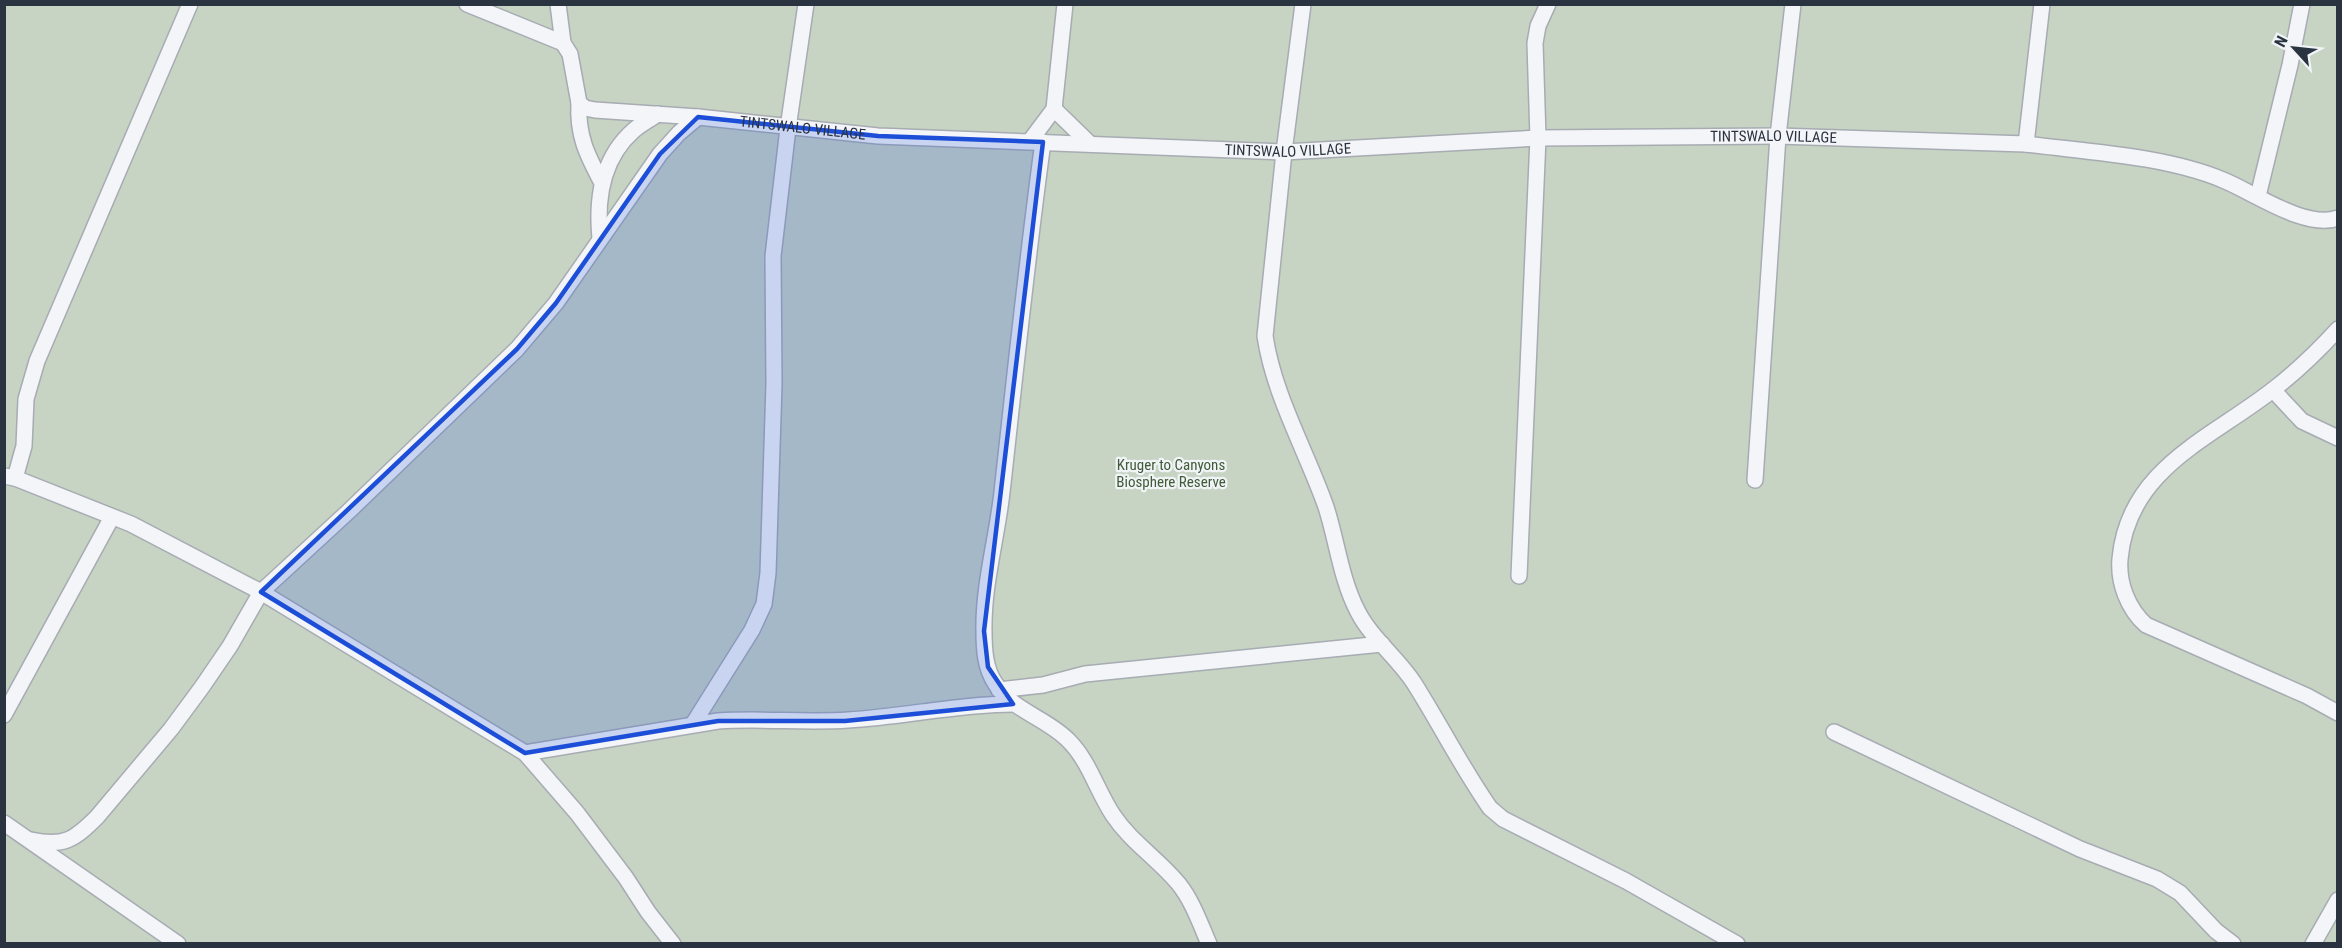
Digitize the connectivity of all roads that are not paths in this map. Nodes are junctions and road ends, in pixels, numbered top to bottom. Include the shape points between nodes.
1 (190, 4) edge
2 (467, 4) edge
3 (558, 4) edge
4 (806, 4) edge
5 (1065, 4) edge
6 (1303, 4) edge
7 (1548, 4) edge
8 (1793, 4) edge
9 (2042, 4) edge
10 (2302, 4) edge
11 (562, 43) junction
12 (579, 103) junction
13 (1054, 109) junction
14 (658, 114) junction
15 (698, 117) junction
16 (788, 128) junction
17 (1779, 136) junction
18 (1538, 138) junction
19 (1036, 141) junction
20 (1090, 144) junction
21 (2026, 144) junction
22 (1284, 152) junction
23 (602, 183) junction
24 (2259, 196) junction
25 (2337, 218) edge
26 (600, 238) junction
27 (2337, 329) edge
28 (2273, 390) junction
29 (2337, 438) edge
30 (10, 477) edge
31 (1755, 480) dead end
32 (112, 517) junction
33 (1520, 576) dead end
34 (261, 592) junction
35 (1382, 644) junction
36 (999, 690) junction
37 (1013, 704) junction
38 (2337, 713) edge
39 (4, 715) edge
40 (693, 724) junction
41 (1834, 732) dead end
42 (525, 753) junction
43 (4, 823) edge
44 (31, 840) junction
45 (2337, 900) edge
46 (178, 944) edge
47 (673, 944) edge
48 (1209, 944) edge
49 (1737, 944) edge
50 (2233, 944) edge
51 (2313, 944) edge

1 - 30 street via 37,361 26,399 24,446
2 - 11 street
3 - 11 street
4 - 16 street
5 - 13 street
6 - 22 street
7 - 18 street via 1535,43
8 - 17 street
9 - 21 street
10 - 24 street
11 - 12 street via 570,54
12 - 14 street, TINTSWALO VILLAGE via 595,110
12 - 23 street via 583,141
13 - 19 street
13 - 20 street
14 - 15 street, TINTSWALO VILLAGE
14 - 23 street via 634,129 611,160
15 - 16 street, TINTSWALO VILLAGE
15 - 26 street via 660,154
16 - 19 street, TINTSWALO VILLAGE via 878,136
16 - 40 street via 773,256 774,384 765,598 752,630
17 - 18 street, TINTSWALO VILLAGE
17 - 21 street, TINTSWALO VILLAGE
17 - 31 street
18 - 22 street, TINTSWALO VILLAGE
18 - 33 street
19 - 20 street, TINTSWALO VILLAGE
19 - 36 street via 1001,500 985,612 988,667
20 - 22 street, TINTSWALO VILLAGE
21 - 24 street, TINTSWALO VILLAGE via 2186,168
22 - 35 street via 1265,336 1269,362 1326,508 1358,613
23 - 26 street via 597,213
24 - 25 street, TINTSWALO VILLAGE via 2316,221
26 - 34 street via 556,303 517,349
27 - 28 street
28 - 29 street via 2302,421
28 - 38 street via 2199,440 2146,488 2121,546 2124,590 2146,625
30 - 32 street
32 - 34 street
32 - 39 street
34 - 42 street
34 - 44 street via 202,687 97,817 63,842
35 - 36 street via 1085,675
35 - 49 street via 1413,681 1481,795 1503,819 1626,881
36 - 37 street
37 - 40 street via 845,721 750,719
37 - 48 street via 1071,742 1125,832 1178,884
40 - 42 street
41 - 50 street via 2080,849 2157,879 2180,893
42 - 47 street via 577,813
43 - 44 street
44 - 46 street
45 - 51 street

